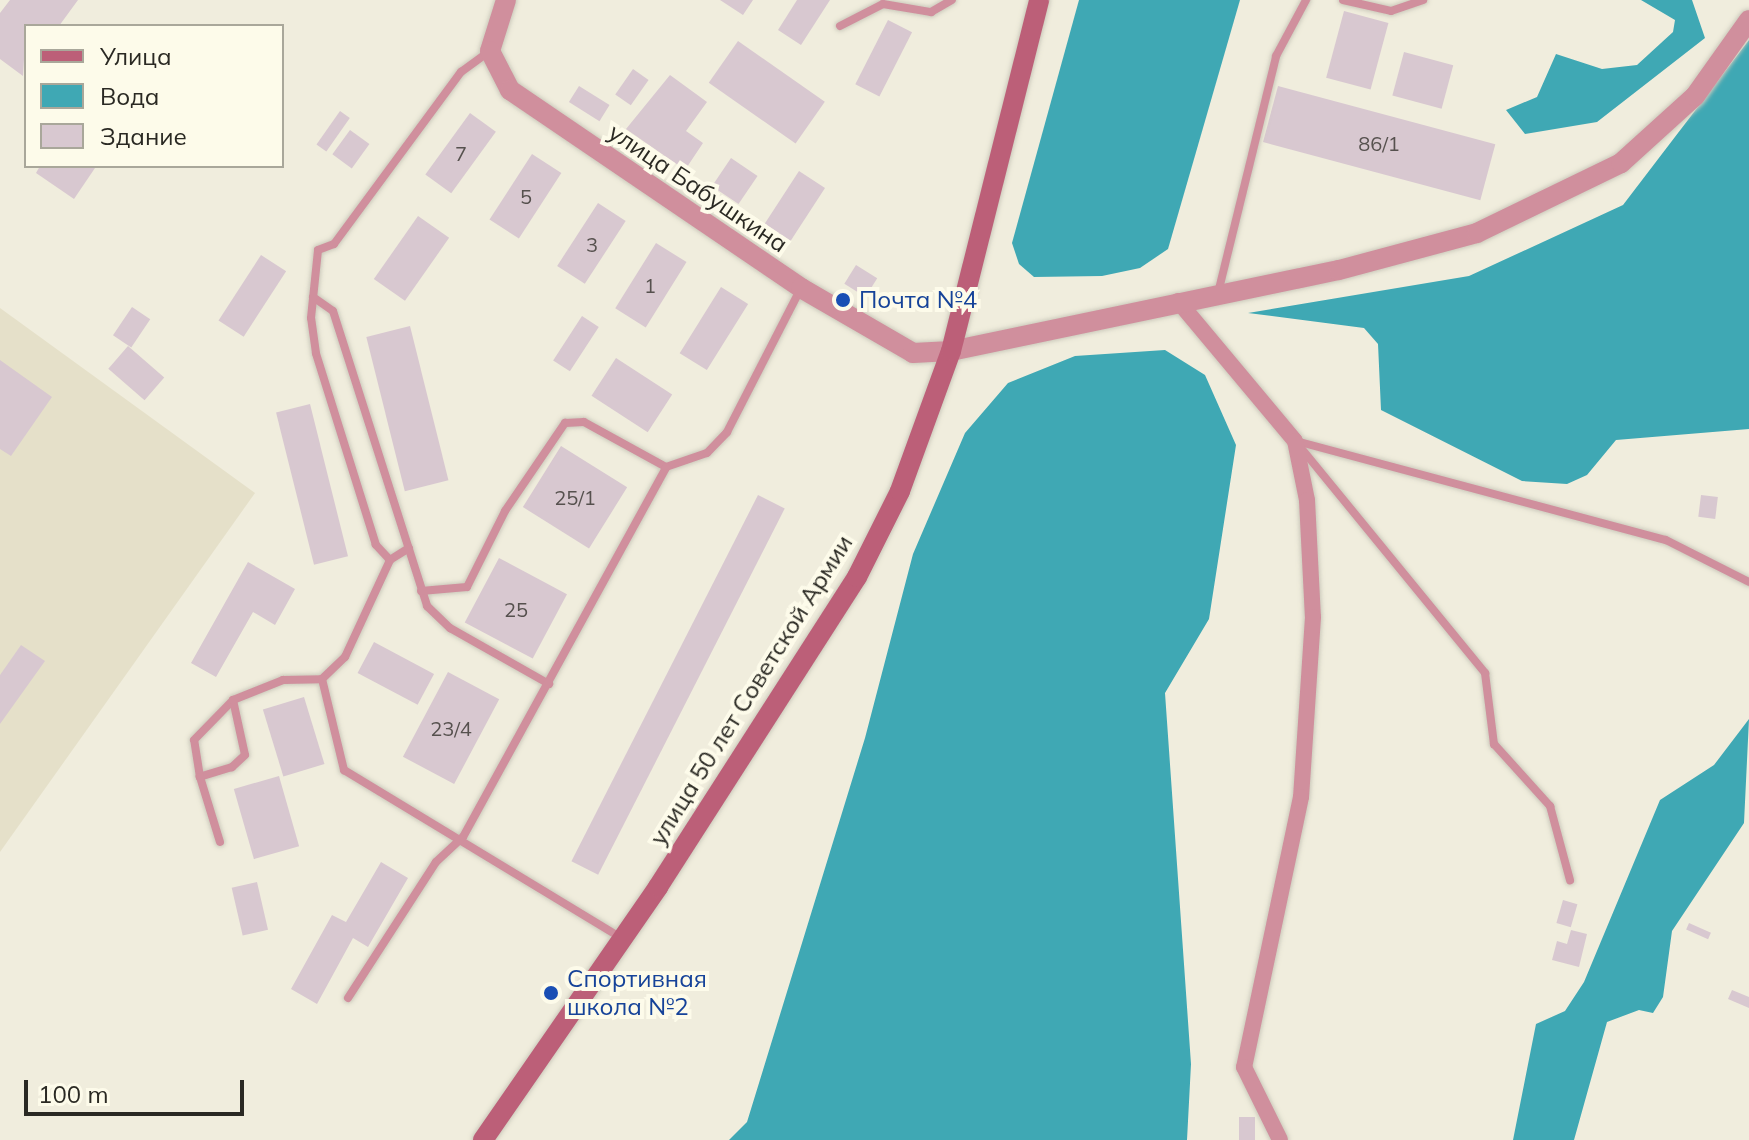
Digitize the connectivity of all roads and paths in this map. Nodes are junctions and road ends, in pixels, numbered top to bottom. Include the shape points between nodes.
1 (506, 0) edge
2 (952, 0) edge
3 (1039, 0) edge
4 (1306, 0) edge
5 (1343, 0) edge
6 (1423, 0) edge
7 (1749, 20) edge
8 (840, 26) dead end
9 (490, 51) junction
10 (801, 288) junction
11 (1218, 294) junction
12 (313, 297) junction
13 (1178, 301) junction
14 (951, 351) junction
15 (1295, 441) junction
16 (666, 467) junction
17 (409, 548) junction
18 (390, 560) junction
19 (1749, 582) edge
20 (421, 591) junction
21 (322, 679) junction
22 (549, 684) junction
23 (233, 700) junction
24 (200, 777) junction
25 (463, 837) junction
26 (220, 842) dead end
27 (1570, 880) dead end
28 (624, 939) junction
29 (348, 998) dead end
30 (483, 1140) edge
31 (1280, 1140) edge

1 - 9 street
2 - 8 lane via 931,12 883,4
3 - 14 main road, улица 50 лет Советской Армии
4 - 11 lane via 1276,56
5 - 6 lane via 1391,11
7 - 11 street, улица Бабушкина via 1695,96 1621,163 1581,186 1421,251
9 - 10 street, улица Бабушкина via 503,80 532,107
9 - 12 lane via 461,72 334,244 318,250
10 - 14 street, улица Бабушкина via 900,349
10 - 16 lane via 727,432 707,453
11 - 13 street, улица Бабушкина
12 - 17 lane via 333,311
12 - 18 lane via 316,353 371,532
13 - 14 street, улица Бабушкина
13 - 15 street
14 - 28 main road, улица 50 лет Советской Армии via 900,491 857,577
15 - 19 lane via 1666,540
15 - 27 lane via 1485,673 1494,744 1550,806
15 - 31 street via 1307,500 1313,617 1301,797 1244,1067
16 - 20 lane via 584,422 565,423 505,511 467,587
16 - 22 lane
17 - 18 lane
17 - 20 lane
18 - 21 lane via 345,657
20 - 22 lane via 435,617
21 - 23 lane via 283,680
21 - 25 lane via 344,770
22 - 25 lane
23 - 24 lane via 194,740
23 - 24 lane via 245,755 232,767
24 - 26 lane
25 - 28 lane
25 - 29 lane via 436,862
28 - 30 main road, улица 50 лет Советской Армии

